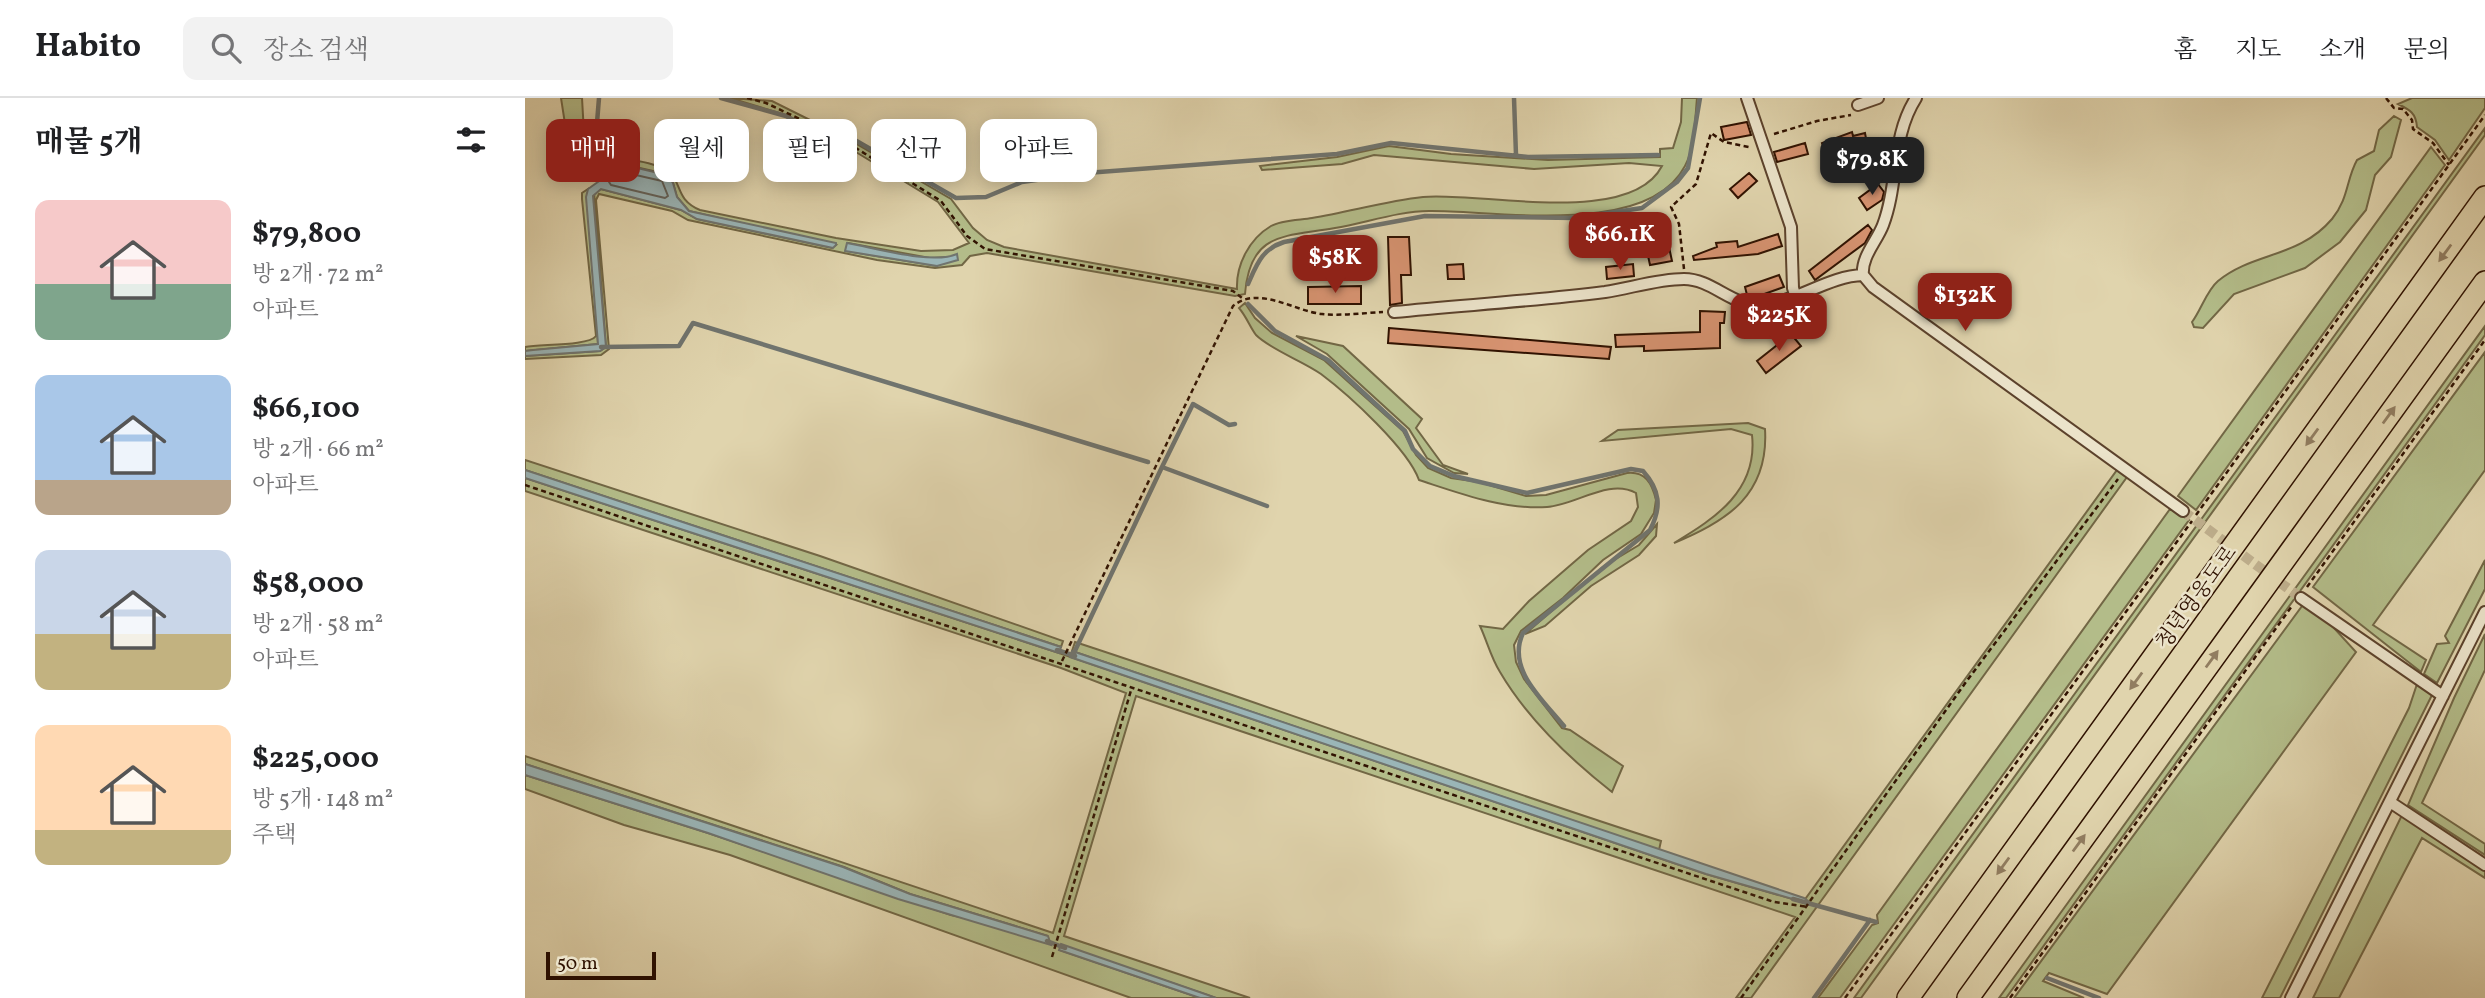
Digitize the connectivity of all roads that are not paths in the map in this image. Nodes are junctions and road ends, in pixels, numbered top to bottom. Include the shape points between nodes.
1 (1747, 98) edge
2 (1878, 98) edge
3 (1916, 98) edge
4 (1859, 105) road end
5 (2485, 197) edge
6 (1863, 275) junction
7 (2485, 282) edge
8 (1797, 298) junction
9 (1394, 312) road end
10 (2183, 511) tunnel mouth
11 (2300, 596) tunnel mouth
12 (2485, 612) edge
13 (2443, 696) junction
14 (2390, 802) junction
15 (2485, 865) edge
16 (1908, 998) edge
17 (1968, 998) edge
18 (2291, 998) edge

1 - 8 street via 1791,227
2 - 4 street
3 - 6 street via 1899,137 1889,207 1865,259
5 -> 16 highway, 청년영웅도로
6 - 8 street via 1849,275
6 - 10 street via 1873,287
17 -> 7 highway
8 - 9 street via 1747,305 1685,279 1604,292
11 - 13 street
12 - 13 street
13 - 14 street
14 - 15 street
14 - 18 street

